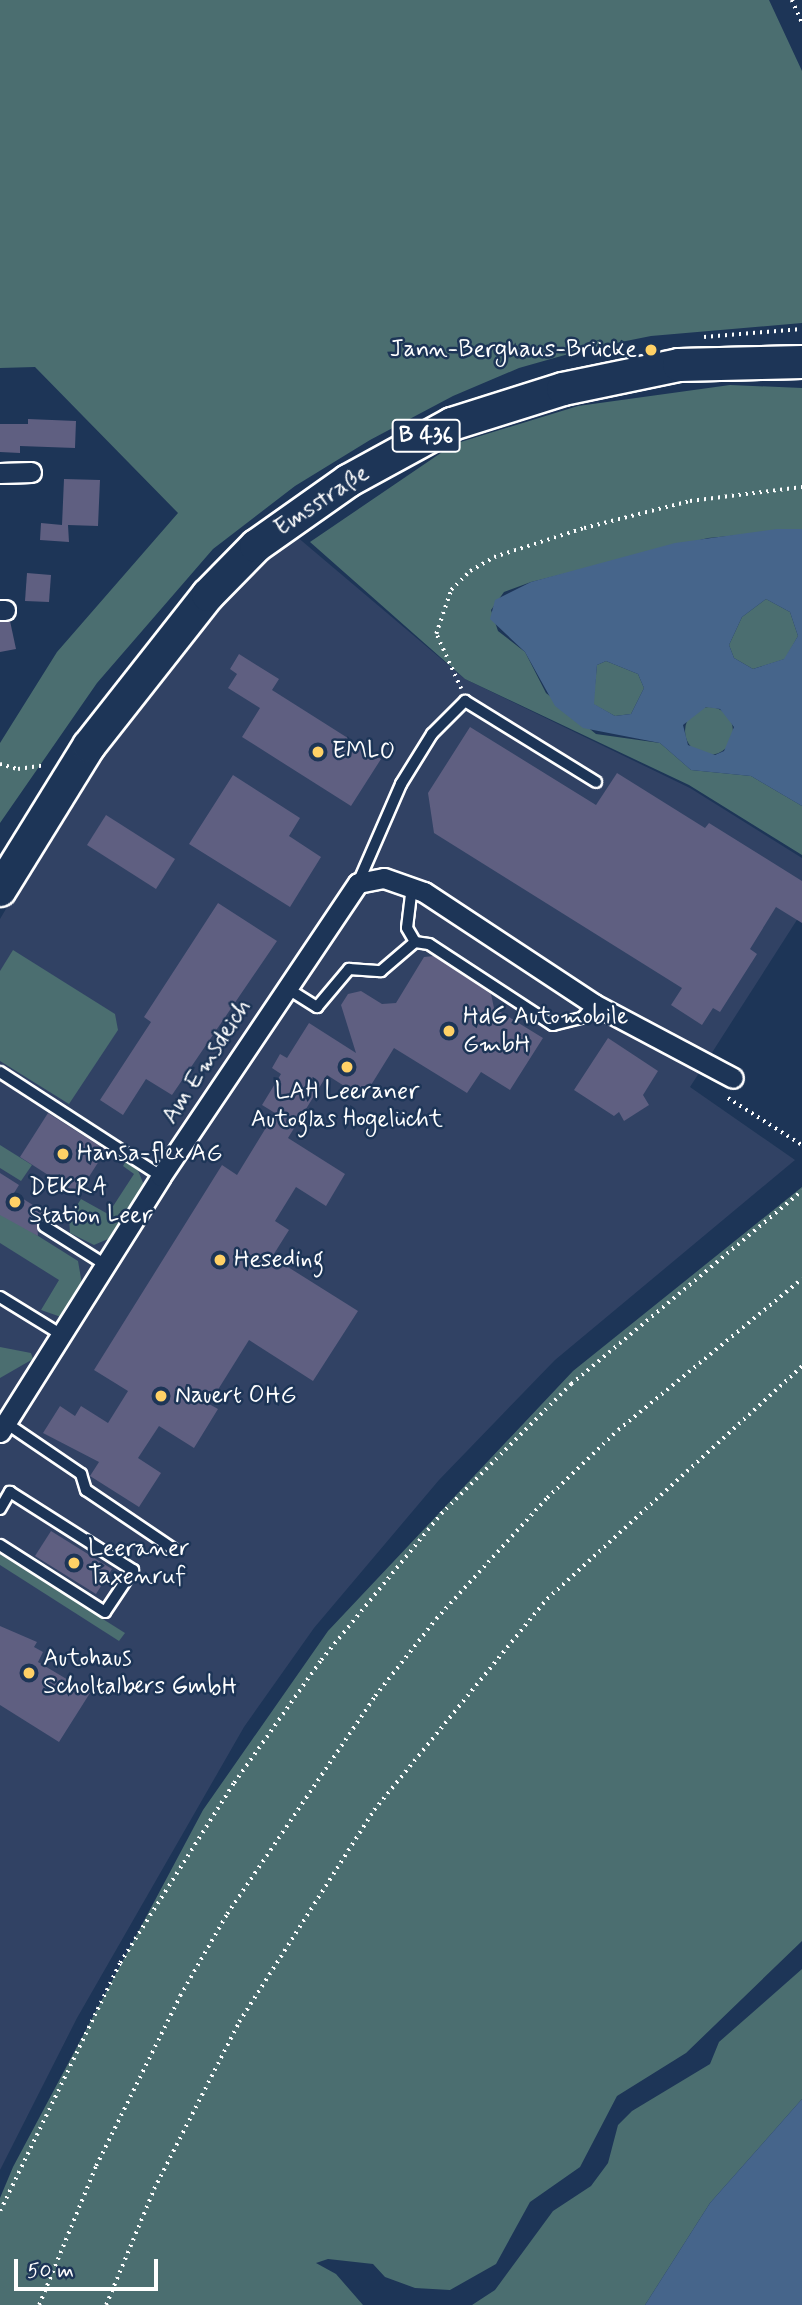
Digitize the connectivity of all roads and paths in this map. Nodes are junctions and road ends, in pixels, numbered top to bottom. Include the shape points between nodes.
1 (792, 0) edge
2 (802, 22) edge
3 (802, 362) edge
4 (31, 472) dead end
5 (0, 473) edge
6 (802, 487) edge
7 (465, 701) junction
8 (0, 764) edge
9 (52, 764) dead end
10 (596, 782) dead end
11 (358, 883) junction
12 (412, 886) junction
13 (0, 890) edge
14 (415, 942) junction
15 (285, 987) junction
16 (594, 1004) junction
17 (0, 1072) edge
18 (733, 1078) dead end
19 (161, 1176) junction
20 (802, 1191) edge
21 (44, 1226) dead end
22 (106, 1265) junction
23 (802, 1279) edge
24 (0, 1297) edge
25 (62, 1335) junction
26 (802, 1366) edge
27 (5, 1418) edge
28 (0, 1509) edge
29 (0, 1545) edge
30 (176, 1550) dead end
31 (0, 2211) edge
32 (39, 2305) edge
33 (106, 2305) edge

1 - 2 path
3 - 13 main road, Emsstraße / B 436 via 679,365 574,386 452,424 348,481 256,546 208,596 89,746
4 - 5 street
6 - 7 path via 690,501 584,528 494,557 470,571 451,590 436,634
7 - 10 lane
7 - 11 lane, Am Emsdeich via 432,734 401,784
8 - 9 path via 18,769
11 - 12 street via 384,878
11 - 15 street, Am Emsdeich
12 - 14 lane via 407,928
12 - 16 street
14 - 15 lane via 381,971 349,969 317,1007
14 - 16 lane via 429,944 553,1025 582,1018
15 - 19 street, Am Emsdeich
16 - 18 street
17 - 19 lane
19 - 22 street, Am Emsdeich
20 - 31 path via 562,1393 441,1514 321,1660 234,1783 120,1963
21 - 22 lane
22 - 25 street, Am Emsdeich
23 - 32 path via 618,1430 547,1498 436,1619 375,1696 227,1914 180,1996 96,2166
24 - 25 lane
25 - 27 street, Am Emsdeich
26 - 33 path via 547,1599 374,1810 239,2022 154,2189
27 - 30 lane via 81,1474 86,1490
28 - 29 lane via 10,1492 133,1570 105,1612

